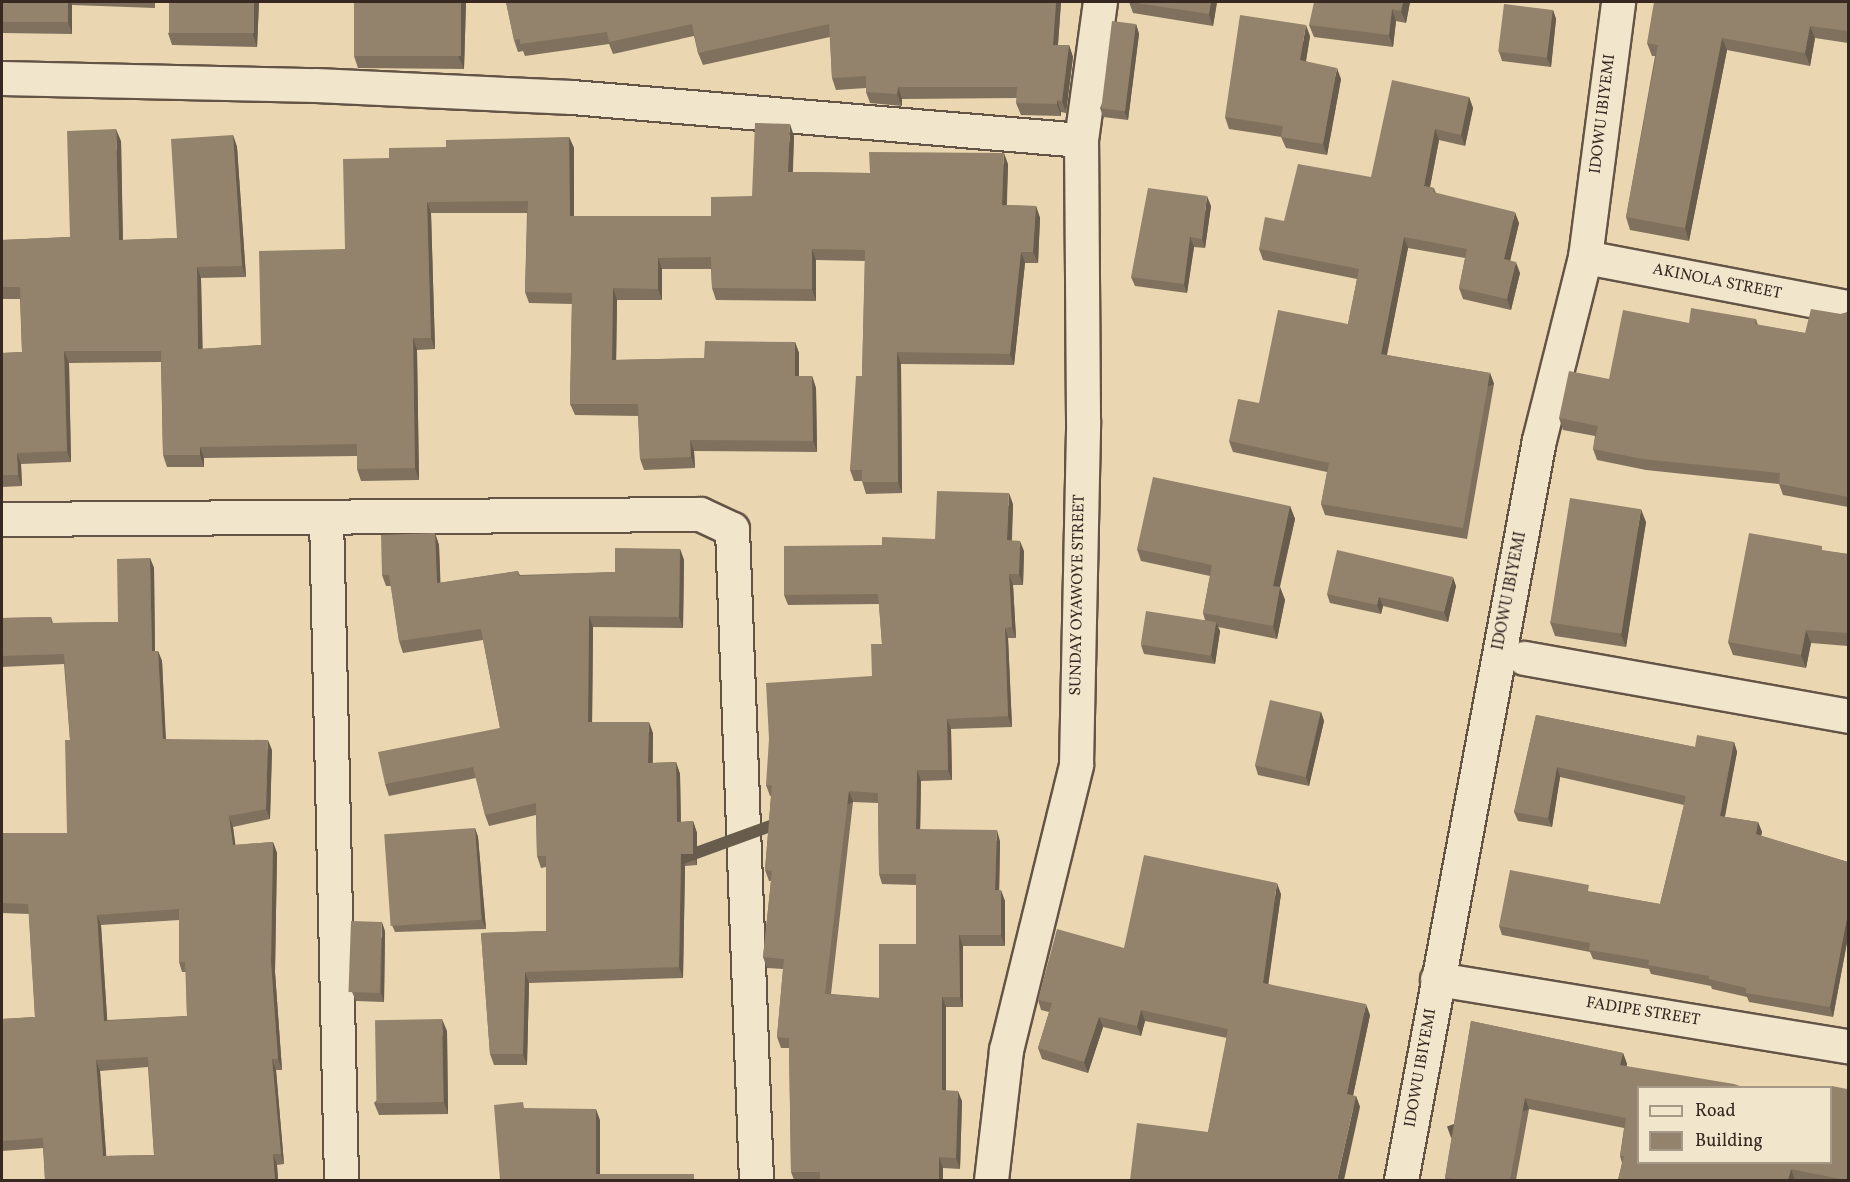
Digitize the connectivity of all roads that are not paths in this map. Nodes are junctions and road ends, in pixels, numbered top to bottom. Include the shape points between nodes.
1 (1100, 2) edge
2 (1618, 2) edge
3 (2, 78) edge
4 (1081, 140) junction
5 (1585, 256) junction
6 (1848, 307) edge
7 (326, 517) junction
8 (2, 519) edge
9 (1524, 658) dead end
10 (1848, 716) edge
11 (1437, 979) junction
12 (1848, 1046) edge
13 (341, 1180) edge
14 (756, 1180) edge
15 (991, 1180) edge
16 (1401, 1180) edge

1 - 4 street, SUNDAY OYAWOYE STREET
2 - 5 street, IDOWU IBIYEMI
3 - 4 street via 316,85 572,97
4 - 15 street, SUNDAY OYAWOYE STREET via 1083,420 1076,764 1006,1050
5 - 6 street, AKINOLA STREET
5 - 11 street, IDOWU IBIYEMI via 1539,440
7 - 8 street
7 - 13 street
7 - 14 street via 700,514 732,529
9 - 10 street
11 - 12 street, FADIPE STREET
11 - 16 street, IDOWU IBIYEMI

